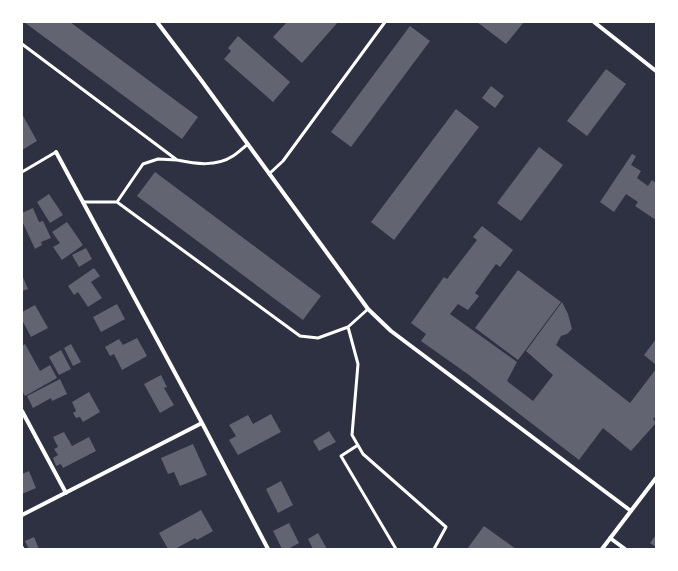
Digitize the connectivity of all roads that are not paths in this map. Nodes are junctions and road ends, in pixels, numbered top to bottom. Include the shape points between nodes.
1 (157, 22) edge
2 (385, 22) edge
3 (594, 22) edge
4 (22, 44) edge
5 (656, 71) edge
6 (248, 144) junction
7 (56, 152) joint
8 (177, 160) junction
9 (22, 172) edge
10 (269, 174) junction
11 (83, 202) junction
12 (117, 202) junction
13 (368, 308) junction
14 (348, 327) junction
15 (22, 411) edge
16 (202, 423) junction
17 (358, 444) junction
18 (656, 478) edge
19 (66, 493) junction
20 (631, 511) junction
21 (22, 515) edge
22 (610, 538) junction
23 (268, 549) edge
24 (396, 549) edge
25 (434, 549) edge
26 (602, 549) edge
27 (625, 549) edge

1 - 6 street
2 - 10 lane via 284,161
3 - 5 street
4 - 8 lane
6 - 8 lane via 232,157 214,163 196,164
6 - 10 street
7 - 9 lane
7 - 11 street
8 - 12 lane via 158,158 143,164
10 - 13 street
11 - 12 lane
11 - 16 street
12 - 14 lane via 300,336 318,338
13 - 14 lane
13 - 20 street via 391,331
14 - 17 lane via 358,364 352,435
15 - 19 street
16 - 19 street
16 - 23 street
17 - 24 lane via 341,456
17 - 25 lane via 363,454 446,527
18 - 20 street
19 - 21 street
20 - 22 street
22 - 26 street
22 - 27 street

